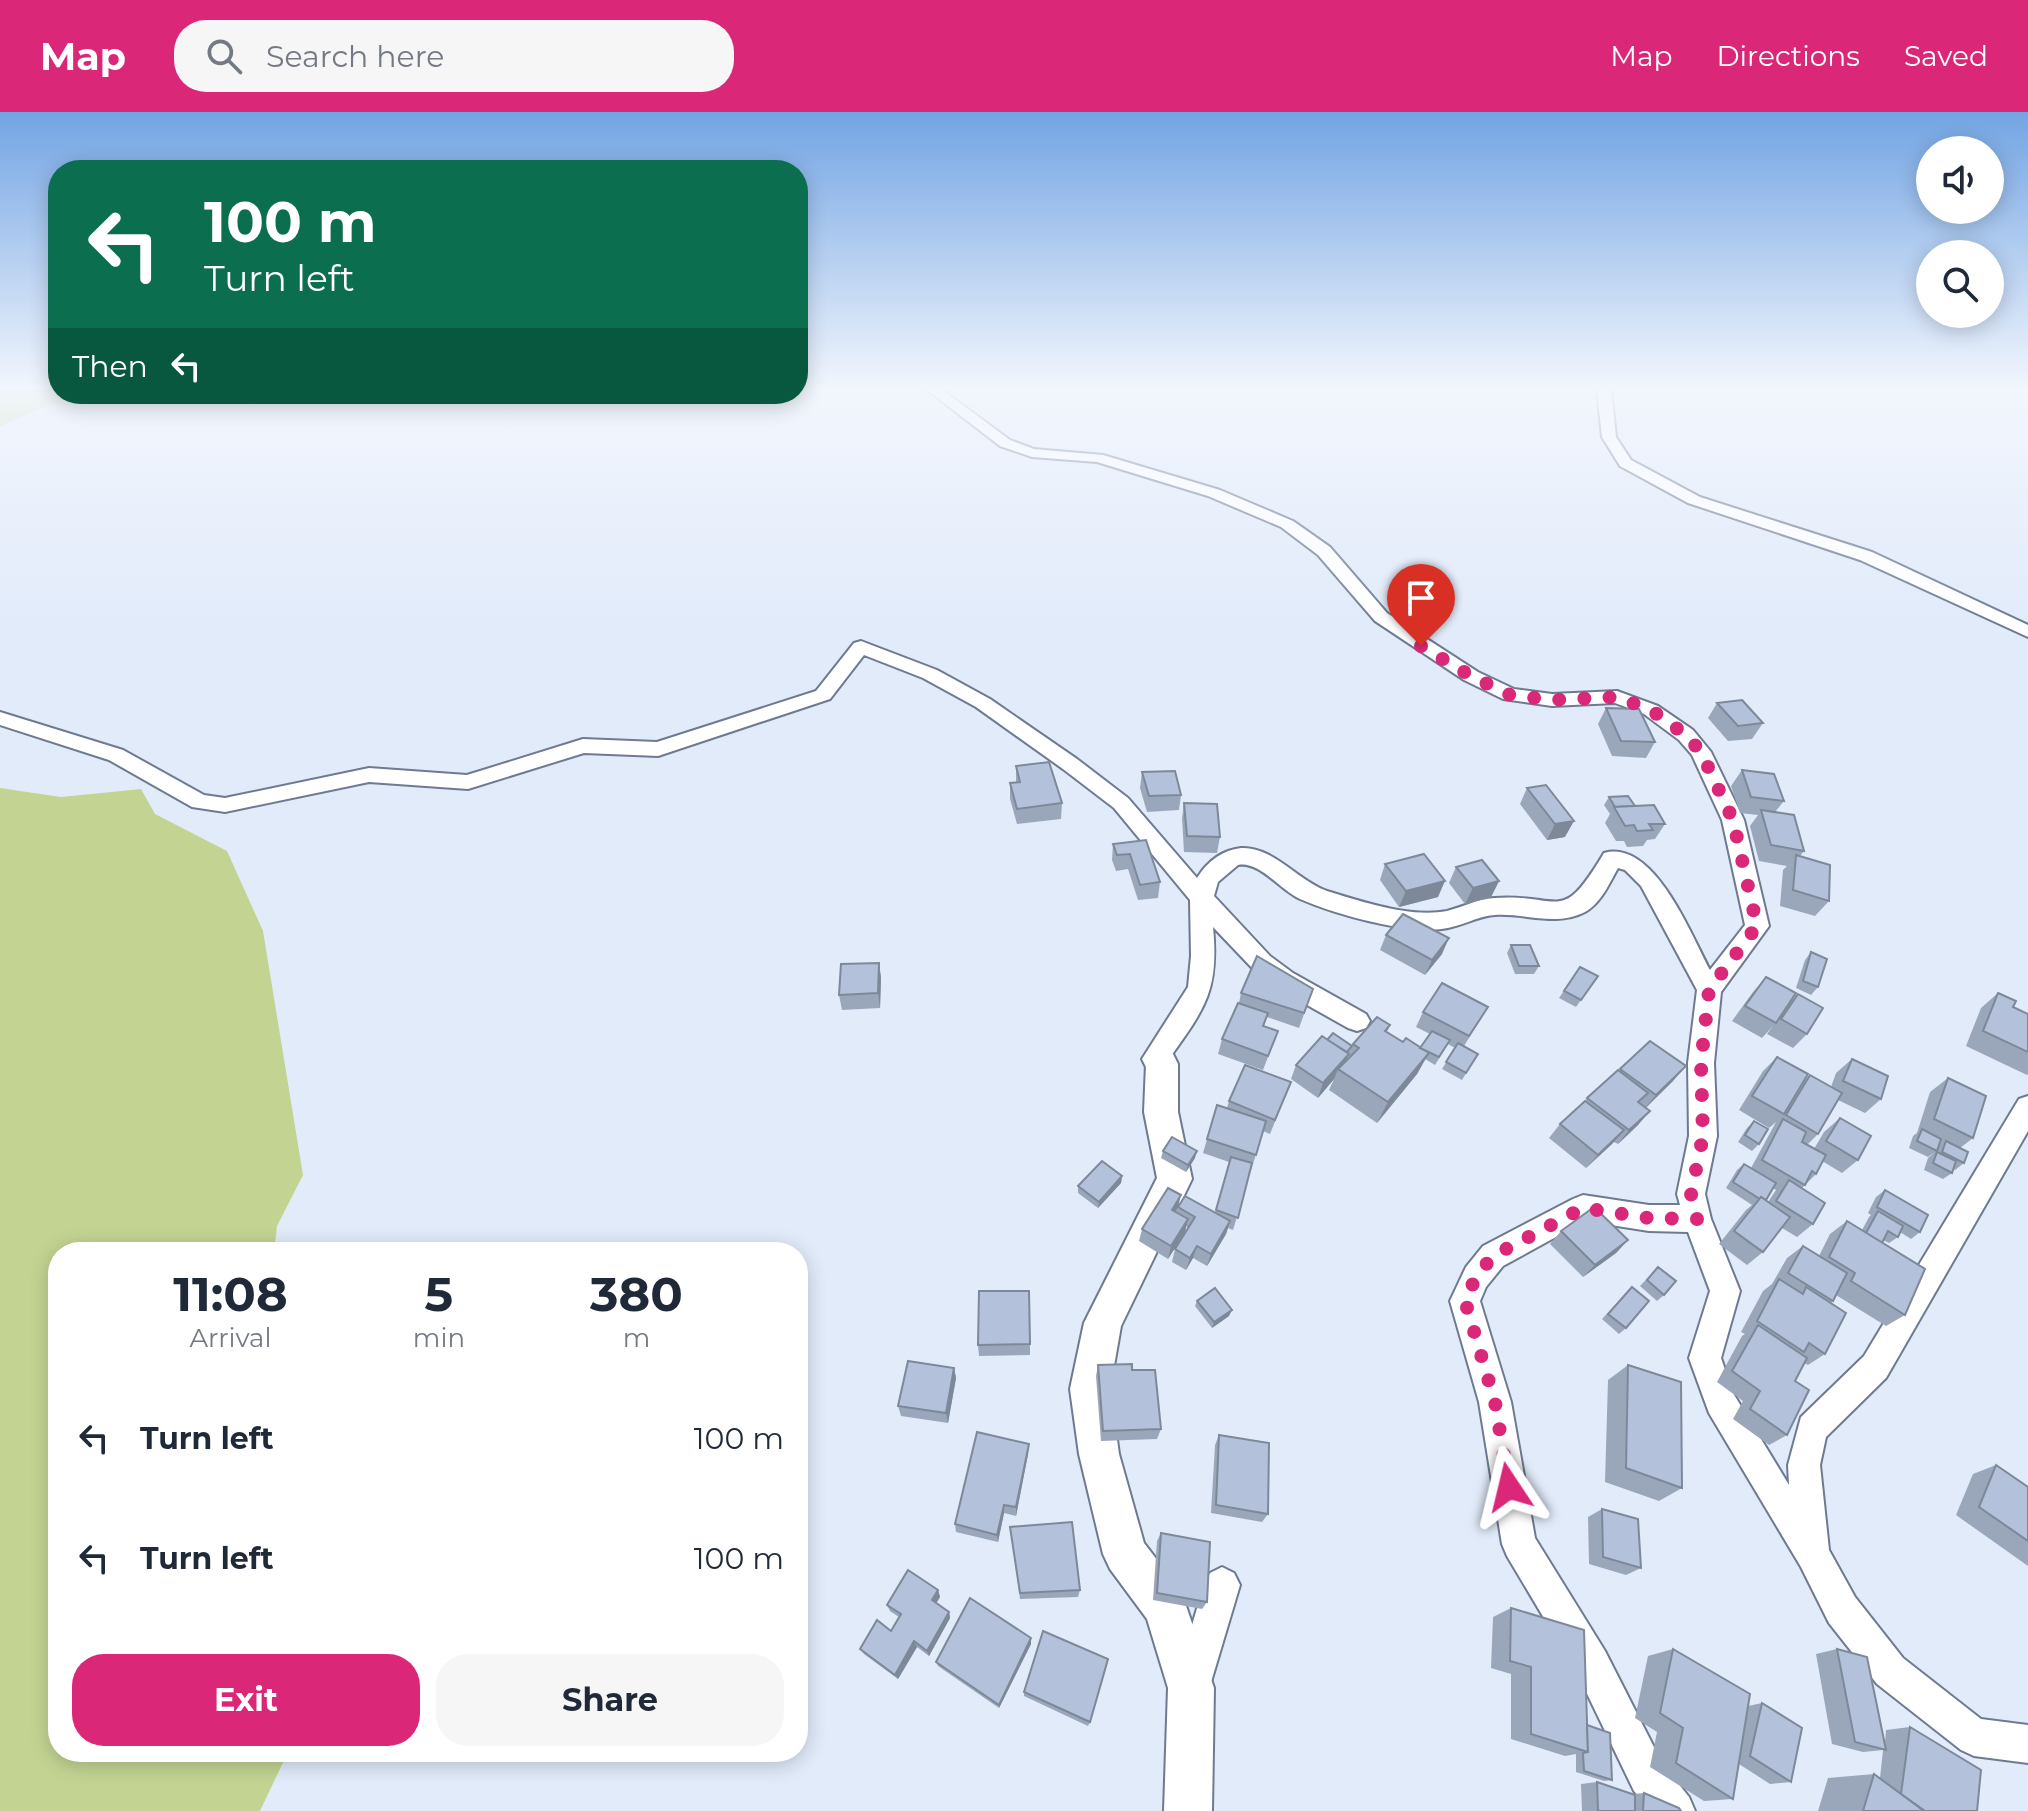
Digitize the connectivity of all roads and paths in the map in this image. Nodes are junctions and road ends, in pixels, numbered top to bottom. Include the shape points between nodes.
1 (1122, 465) edge
2 (1629, 465) edge
3 (2028, 632) edge
4 (0, 718) edge
5 (1200, 896) junction
6 (1709, 990) junction
7 (1357, 1021) dead end
8 (1162, 1064) joint
9 (2028, 1107) edge
10 (1697, 1219) junction
11 (1813, 1555) junction
12 (1222, 1585) dead end
13 (1191, 1688) junction
14 (2028, 1744) edge
15 (1188, 1811) edge
16 (1675, 1811) edge

1 - 6 street via 1214,493 1287,524 1324,551 1381,617 1510,695 1617,697 1651,710 1686,735 1701,752 1733,820 1757,926
2 - 3 street via 1694,500 1866,556
4 - 5 street via 116,755 199,802 225,805 369,775 468,782 583,746 658,749 823,695 861,647 930,674 983,703 1070,764 1121,803
5 - 6 street via 1216,868 1248,855 1263,859 1308,893 1414,920 1444,920 1494,906 1566,911 1585,900 1612,859 1632,864 1649,881
5 - 7 street via 1262,963
5 - 8 street via 1200,988 1155,1059
6 - 10 street via 1701,1063 1703,1136 1691,1194
8 - 13 street via 1161,1112 1175,1179 1103,1323 1090,1389 1099,1454 1125,1554 1165,1607
9 - 11 street via 1875,1367 1812,1428 1804,1465
10 - 11 street via 1725,1291 1705,1358 1720,1402
10 - 16 street via 1583,1208 1493,1256 1465,1301 1495,1402 1519,1544 1592,1664 1648,1777
11 - 14 street via 1842,1610 1890,1671 1974,1737
12 - 13 street
13 - 15 street

